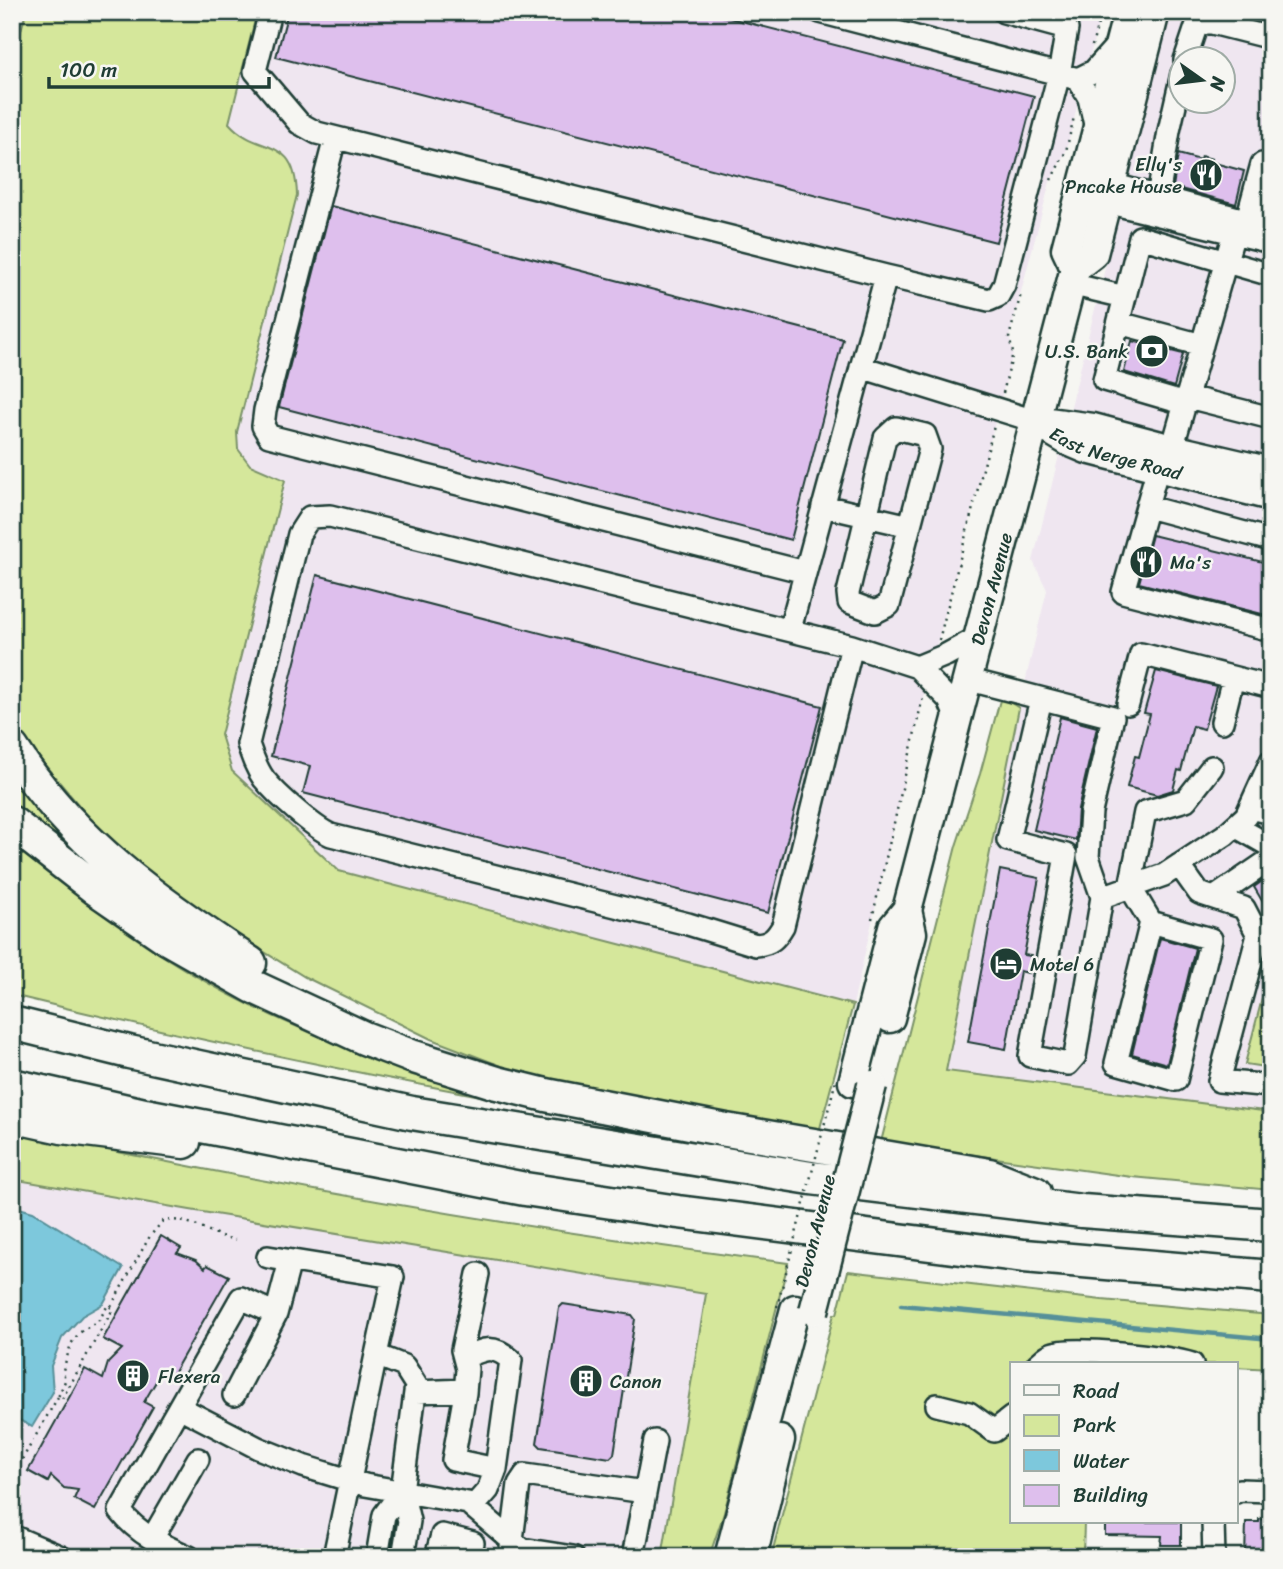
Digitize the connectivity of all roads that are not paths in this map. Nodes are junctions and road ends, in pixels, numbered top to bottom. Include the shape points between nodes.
1 (270, 12) edge
2 (820, 12) edge
3 (1003, 12) edge
4 (1128, 12) edge
5 (1155, 12) edge
6 (1069, 21) edge
7 (1271, 38) edge
8 (1120, 43) junction
9 (1190, 46) edge
10 (1076, 78) junction
11 (1172, 116) edge
12 (1097, 132) junction
13 (335, 138) junction
14 (1262, 164) dead end
15 (1108, 193) junction
16 (1158, 197) junction
17 (1271, 213) edge
18 (1236, 226) junction
19 (1271, 227) edge
20 (1271, 242) edge
21 (1227, 263) junction
22 (1271, 275) edge
23 (886, 276) junction
24 (1073, 276) junction
25 (1125, 297) junction
26 (1119, 323) junction
27 (1202, 345) junction
28 (861, 367) junction
29 (1187, 400) junction
30 (1271, 418) edge
31 (1035, 421) junction
32 (1165, 458) junction
33 (1271, 472) edge
34 (1271, 496) edge
35 (823, 506) junction
36 (1148, 507) junction
37 (866, 516) junction
38 (910, 526) junction
39 (1271, 541) edge
40 (805, 572) junction
41 (790, 629) junction
42 (1271, 630) edge
43 (977, 638) junction
44 (852, 646) junction
45 (916, 667) junction
46 (1233, 678) junction
47 (966, 679) junction
48 (1271, 687) edge
49 (1041, 699) junction
50 (1128, 704) dead end
51 (956, 717) junction
52 (1222, 722) dead end
53 (12, 748) edge
54 (1271, 761) edge
55 (1212, 767) dead end
56 (1261, 810) edge
57 (12, 823) edge
58 (1235, 826) junction
59 (1271, 851) edge
60 (1066, 855) junction
61 (1088, 857) junction
62 (1271, 859) edge
63 (1179, 865) junction
64 (1130, 887) junction
65 (1102, 897) junction
66 (1214, 898) junction
67 (1151, 922) junction
68 (12, 1023) edge
69 (497, 1083) junction
70 (12, 1085) edge
71 (1271, 1086) edge
72 (12, 1116) edge
73 (456, 1176) junction
74 (1082, 1210) junction
75 (1271, 1225) edge
76 (268, 1257) dead end
77 (290, 1261) junction
78 (478, 1274) dead end
79 (1271, 1277) edge
80 (795, 1309) junction
81 (276, 1314) junction
82 (376, 1355) junction
83 (464, 1358) junction
84 (1041, 1362) edge
85 (1186, 1362) edge
86 (465, 1390) junction
87 (416, 1392) junction
88 (234, 1395) dead end
89 (937, 1405) dead end
90 (179, 1407) junction
91 (1010, 1419) edge
92 (655, 1441) dead end
93 (198, 1460) dead end
94 (496, 1469) junction
95 (351, 1481) junction
96 (402, 1491) junction
97 (1238, 1491) edge
98 (1271, 1491) edge
99 (645, 1492) junction
100 (480, 1513) junction
101 (1213, 1524) edge
102 (12, 1536) edge
103 (152, 1539) junction
104 (511, 1548) edge
105 (472, 1550) edge
106 (61, 1557) edge
107 (189, 1557) edge
108 (334, 1557) edge
109 (377, 1557) edge
110 (403, 1557) edge
111 (436, 1557) edge
112 (573, 1557) edge
113 (633, 1557) edge
114 (729, 1557) edge
115 (752, 1557) edge
116 (1213, 1557) edge

1 - 13 street via 255,71 299,123
2 - 10 street
3 - 6 street
4 - 8 main road, Devon Avenue
5 - 15 main road, Devon Avenue
6 - 10 street
7 - 9 street via 1208,22 1196,27
8 - 10 street via 1094,71
8 - 12 main road, Devon Avenue
10 - 12 street via 1089,98
10 - 23 street via 998,296 980,299
11 - 16 street
12 - 24 main road, Devon Avenue via 1066,249
13 - 23 street
13 - 40 street via 265,410 263,426 269,436
14 - 17 street via 1250,208
15 - 16 street
15 - 18 street
15 - 24 main road, Devon Avenue via 1093,254
16 - 18 street
18 - 19 street
18 - 20 street
18 - 21 street
21 - 22 street
21 - 25 street via 1140,237
21 - 27 street
23 - 28 street
24 - 25 street
24 - 31 main road, Devon Avenue
25 - 26 street
26 - 27 street
26 - 29 street via 1104,380
27 - 29 street
28 - 31 street
28 - 35 street
29 - 30 street
29 - 32 street
31 - 32 main road, East Nerge Road via 1093,428
31 - 43 main road, Devon Avenue
32 - 33 main road, East Nerge Road
32 - 34 main road, East Nerge Road
32 - 36 street
35 - 37 street
35 - 40 street
36 - 39 street
36 - 42 street via 1123,592
37 - 38 street
37 - 38 street via 848,593 849,602 875,612 889,605
37 - 38 street via 885,438 896,428 925,435 930,449
40 - 41 street
41 - 44 street
41 - 44 street via 330,516 310,517 299,534 248,744 265,780 331,835 766,944 783,926
43 - 45 street
43 - 47 main road, Devon Avenue
44 - 45 street
45 - 51 street via 949,700
46 - 48 street
46 - 50 street via 1141,654
46 - 52 street
47 - 49 street
47 - 51 main road, Devon Avenue
49 - 60 street via 1008,840
49 - 61 street via 1113,717 1091,812
51 - 80 main road, Devon Avenue, bridge via 907,910 912,933 854,1082
53 - 69 highway via 59,812 104,857 194,926 330,1008
54 - 56 street
55 - 64 street via 1185,800 1145,812
56 - 58 street
57 - 69 highway via 169,939 254,987 364,1038
58 - 59 street via 1270,846
58 - 63 street
60 - 61 street
60 - 65 street via 1030,1056 1068,1064 1075,1056
61 - 65 street
62 - 66 street
63 - 64 street
63 - 66 street via 1199,893
64 - 65 street
64 - 67 street
66 - 71 street via 1244,908 1258,935 1219,1081
67 - 67 street via 1116,1063 1176,1080 1211,939
68 - 74 highway via 412,1113 811,1178
69 - 74 highway via 726,1130 989,1175
70 - 73 highway
72 - 73 highway via 62,1127
73 - 79 highway via 870,1237
74 - 75 highway
76 - 77 street
77 - 81 street
77 - 82 street via 393,1277
78 - 83 street
80 - 114 main road, Devon Avenue
80 - 115 main road, Devon Avenue
81 - 88 street
81 - 90 street via 241,1298
82 - 87 street via 404,1366
82 - 95 street
83 - 86 street
83 - 94 street via 495,1349 512,1360
84 - 85 street via 1052,1353 1075,1351
86 - 87 street
86 - 94 street via 453,1460
87 - 96 street
89 - 91 street via 969,1413 994,1431
90 - 95 street via 258,1448
90 - 103 street via 120,1511
92 - 99 street
93 - 103 street
94 - 100 street
95 - 96 street
95 - 108 street
96 - 100 street via 457,1500
96 - 109 street via 384,1515
96 - 110 street via 409,1521
97 - 98 street
99 - 104 street via 525,1475 519,1484
99 - 113 street
100 - 104 street
100 - 105 street
101 - 116 street
102 - 106 street
103 - 107 street
104 - 112 street
105 - 111 street via 442,1535

